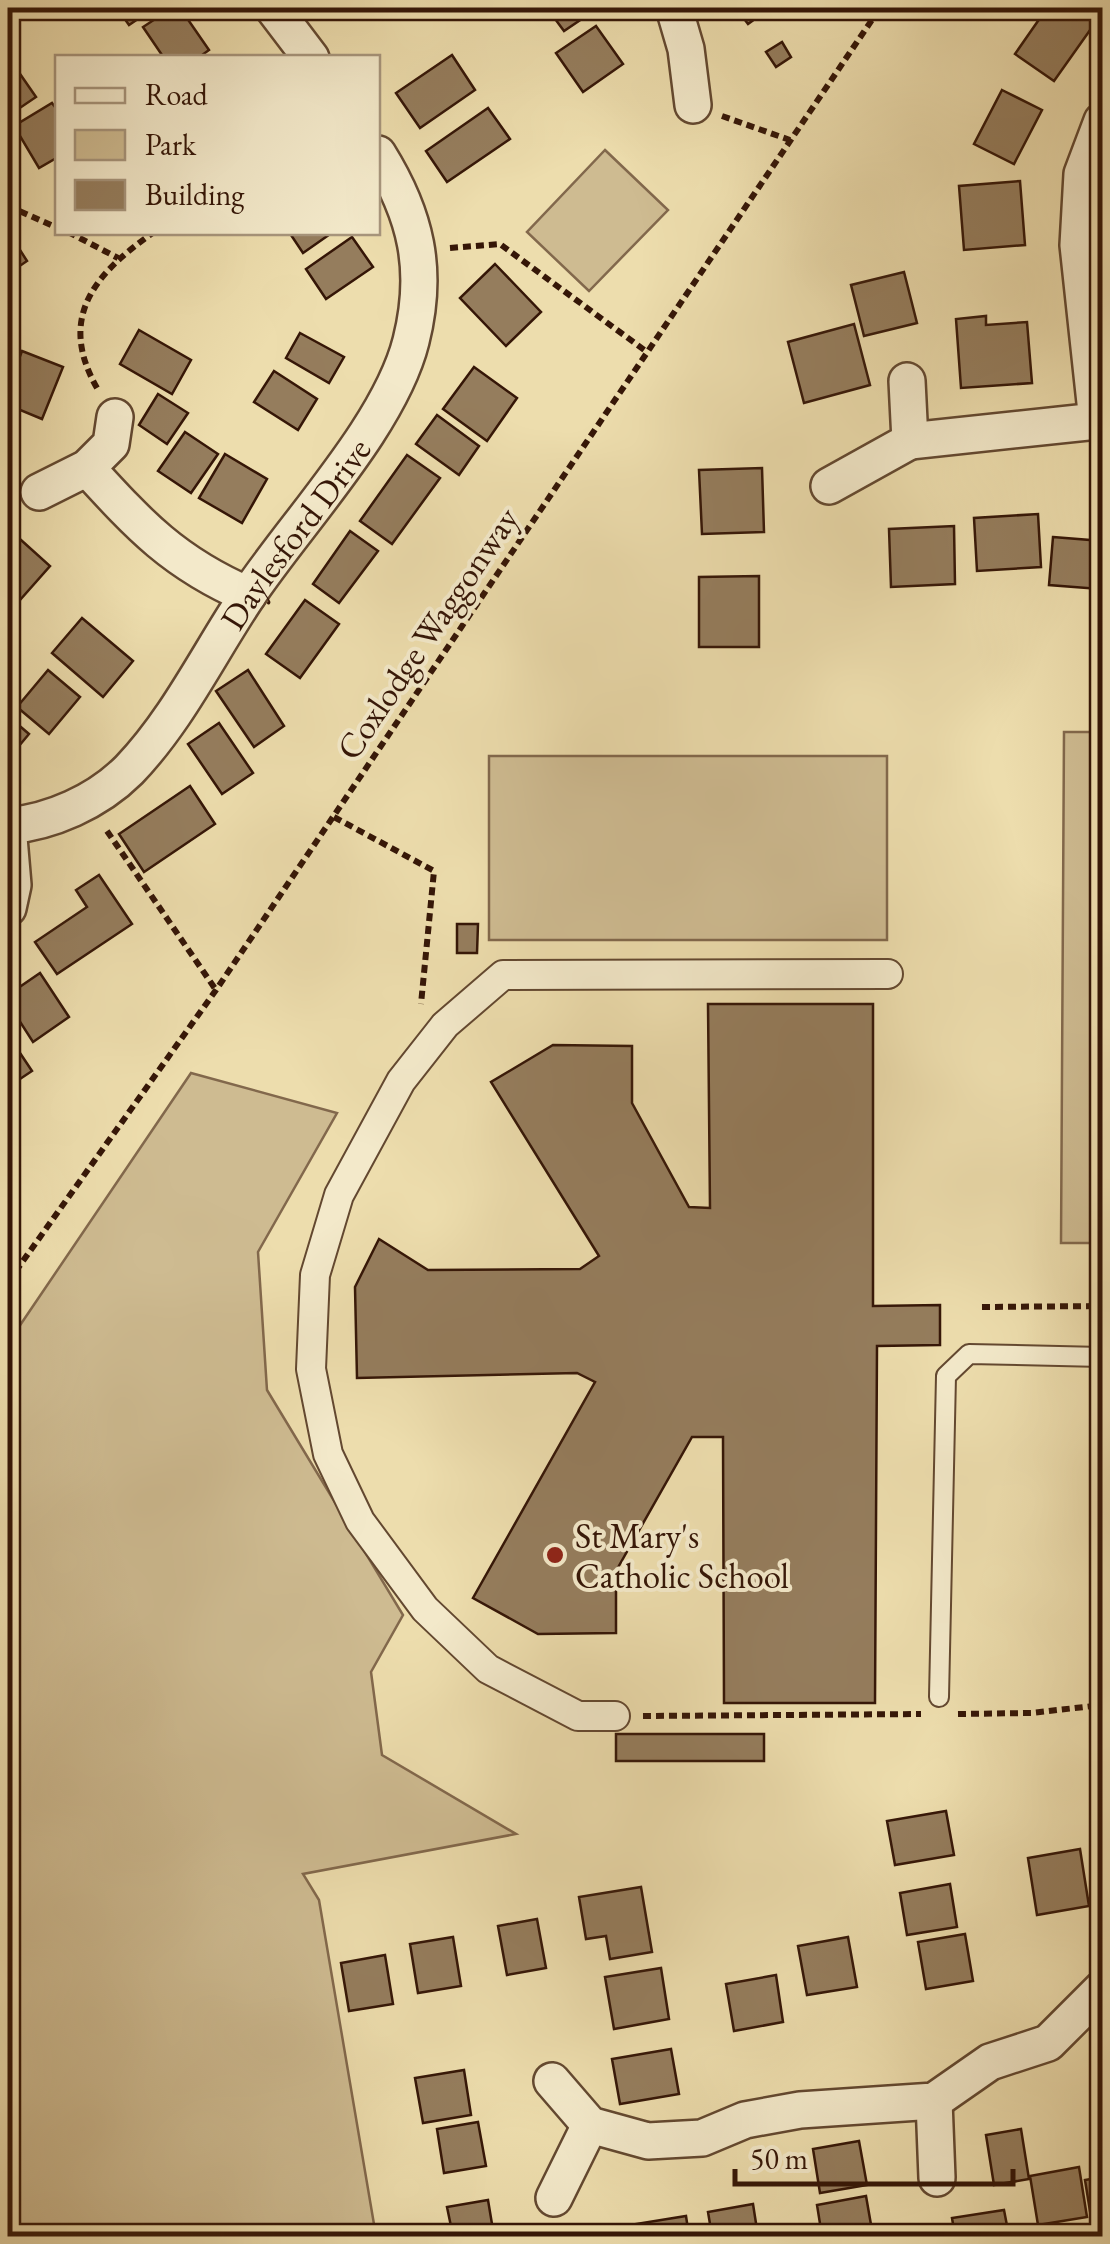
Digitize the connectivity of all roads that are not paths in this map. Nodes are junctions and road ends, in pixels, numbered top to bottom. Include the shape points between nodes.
1 (273, 8) edge
2 (674, 8) edge
3 (308, 55) edge
4 (693, 105) road end
5 (1102, 121) edge
6 (380, 158) edge
7 (907, 380) dead end
8 (116, 417) road end
9 (1100, 424) edge
10 (910, 440) junction
11 (87, 468) junction
12 (828, 486) dead end
13 (39, 492) dead end
14 (248, 595) junction
15 (8, 826) edge
16 (8, 908) edge
17 (888, 974) dead end
18 (1102, 1357) edge
19 (939, 1706) road end
20 (615, 1716) road end
21 (1102, 1988) edge
22 (552, 2081) dead end
23 (934, 2100) junction
24 (590, 2126) junction
25 (937, 2178) dead end
26 (554, 2198) dead end

1 - 3 street
2 - 4 street
5 - 9 street via 1082,174 1078,246
6 - 14 street, Daylesford Drive via 419,251 412,338 399,380
7 - 10 street
8 - 11 street via 111,444
9 - 10 street
10 - 12 street
11 - 13 street
11 - 14 street via 146,533 206,577
14 - 15 street, Daylesford Drive via 128,771 44,821
15 - 16 street
17 - 20 street via 503,975 446,1025 401,1081 339,1194 315,1275 311,1369 328,1454 360,1521 425,1608 488,1669 578,1716
18 - 19 lane via 970,1354 946,1376
21 - 23 street via 1048,2043 990,2062
22 - 24 street
23 - 24 street via 800,2110 744,2120 702,2138 648,2141
23 - 25 street
24 - 26 street

